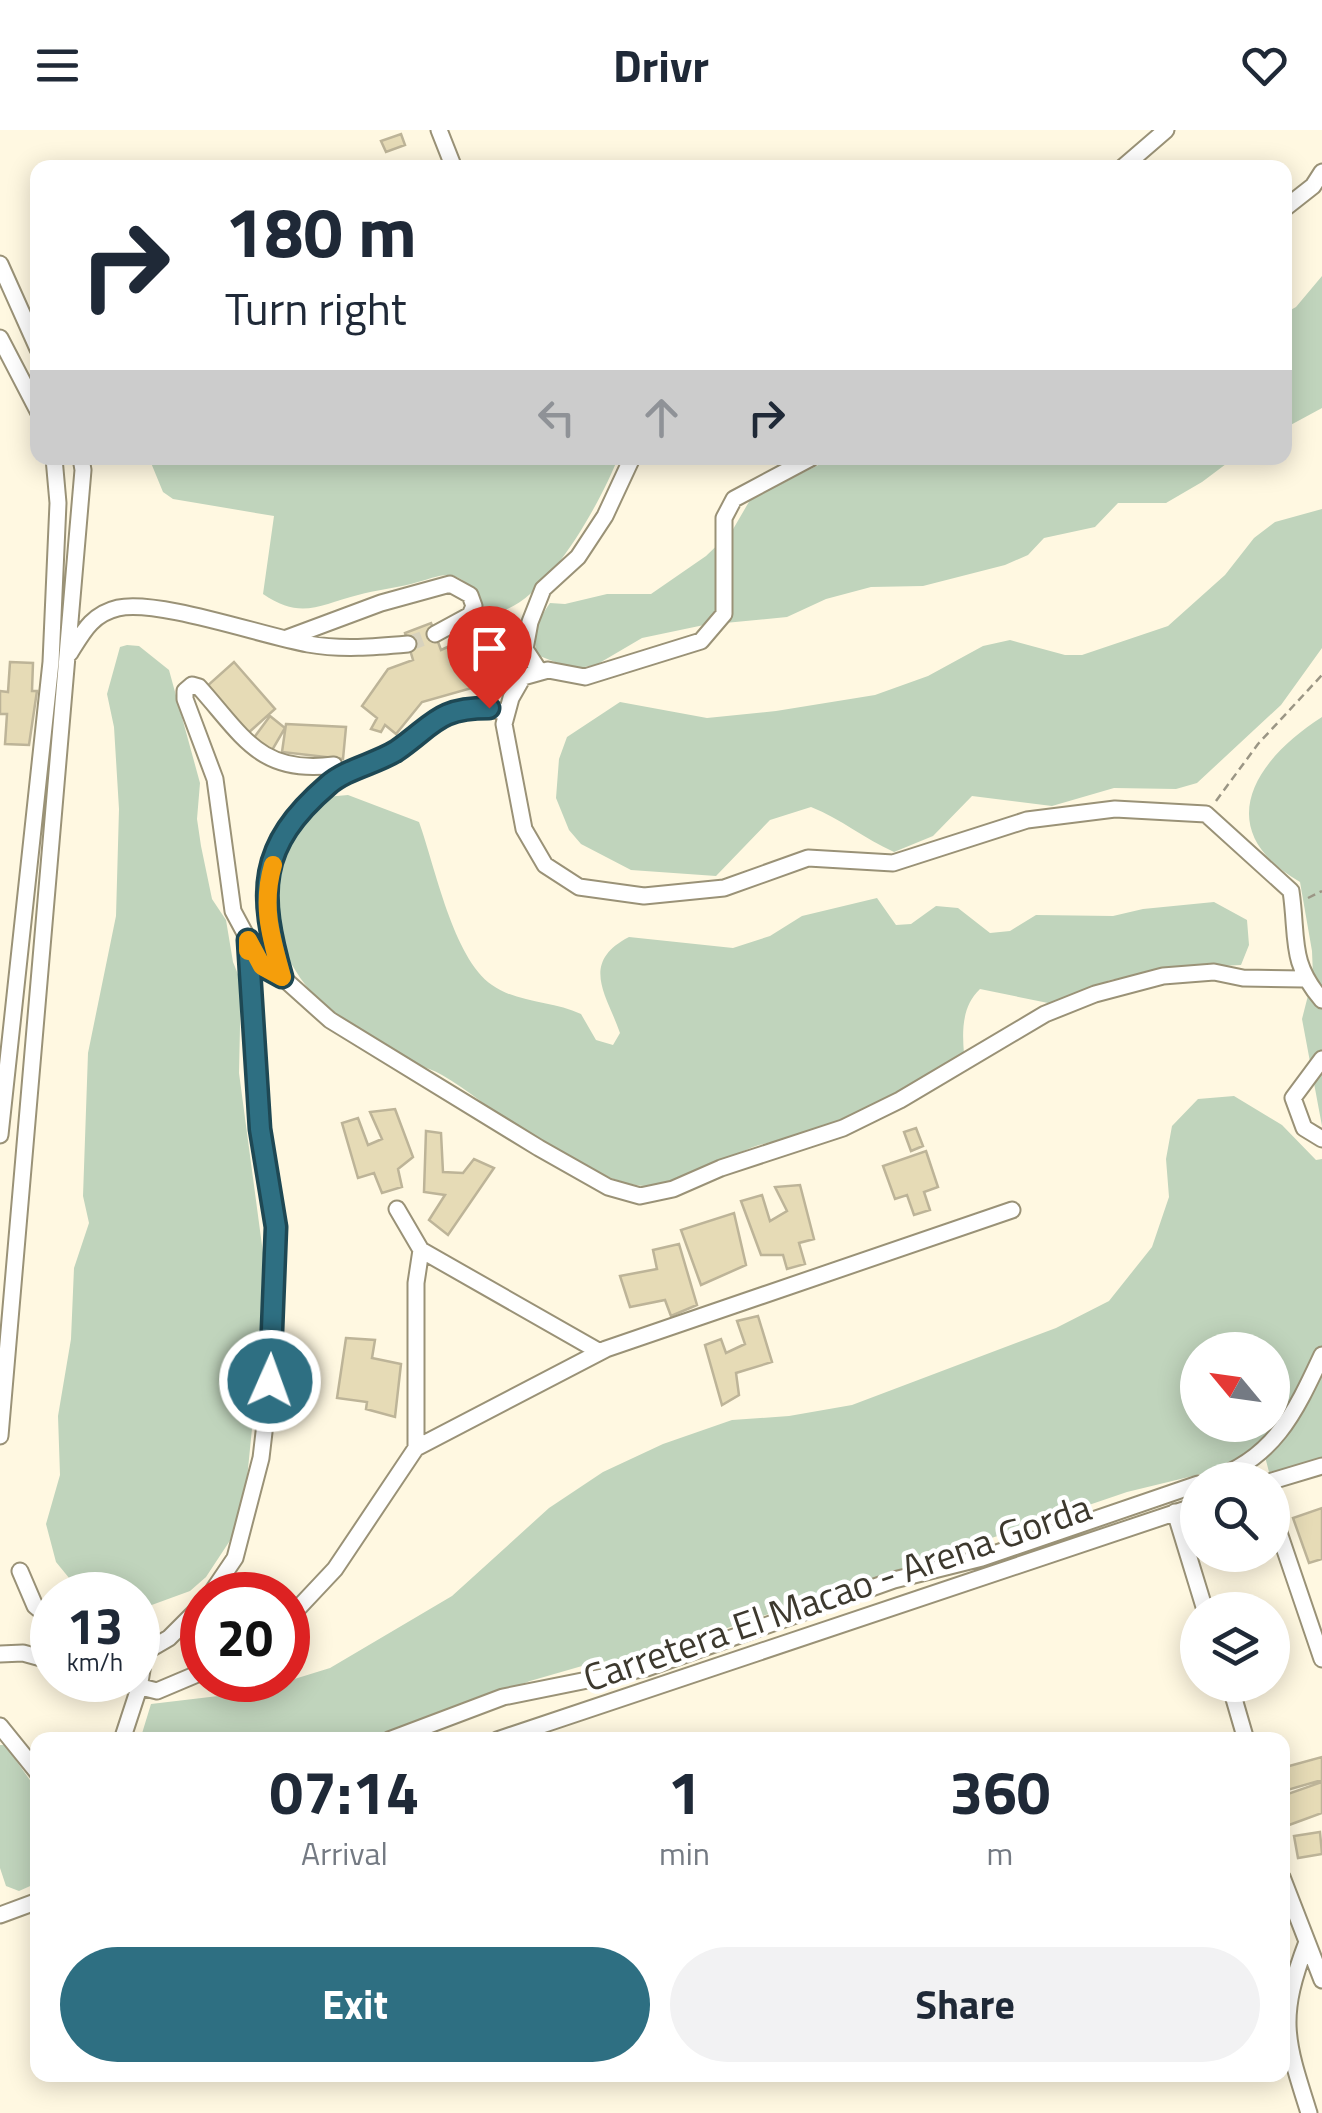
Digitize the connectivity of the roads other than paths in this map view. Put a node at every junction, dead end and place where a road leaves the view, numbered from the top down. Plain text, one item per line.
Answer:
1 (439, 130) edge
2 (1166, 130) edge
3 (451, 160) edge
4 (1131, 160) edge
5 (1322, 172) edge
6 (1292, 202) edge
7 (0, 264) edge
8 (30, 331) edge
9 (0, 338) edge
10 (30, 396) edge
11 (55, 465) edge
12 (82, 465) edge
13 (629, 465) edge
14 (799, 465) edge
15 (435, 634) tunnel mouth
16 (286, 638) junction
17 (408, 644) tunnel mouth
18 (68, 657) junction
19 (540, 672) junction
20 (507, 712) junction
21 (334, 764) dead end
22 (248, 940) junction
23 (282, 977) junction
24 (1303, 979) junction
25 (1322, 1000) edge
26 (1322, 1059) edge
27 (0, 1135) edge
28 (1322, 1139) edge
29 (397, 1209) dead end
30 (1012, 1210) dead end
31 (421, 1250) junction
32 (600, 1352) junction
33 (1322, 1355) edge
34 (0, 1436) edge
35 (416, 1448) junction
36 (1252, 1462) edge
37 (1322, 1466) edge
38 (1290, 1476) edge
39 (1180, 1490) edge
40 (1180, 1510) edge
41 (1175, 1512) junction
42 (1290, 1565) edge
43 (20, 1571) dead end
44 (226, 1572) edge
45 (1199, 1592) edge
46 (30, 1596) edge
47 (310, 1596) edge
48 (180, 1627) edge
49 (160, 1641) edge
50 (0, 1654) edge
51 (30, 1656) edge
52 (1322, 1658) edge
53 (135, 1702) edge
54 (1235, 1702) edge
55 (0, 1726) edge
56 (125, 1732) edge
57 (410, 1732) edge
58 (521, 1732) edge
59 (1244, 1732) edge
60 (30, 1763) edge
61 (1290, 1898) edge
62 (30, 1904) edge
63 (0, 1915) edge
64 (1307, 1942) junction
65 (1322, 1980) edge
66 (1290, 1992) edge
67 (1290, 2053) edge
68 (1309, 2113) edge

1 - 3 street
2 - 4 street
5 - 6 street
7 - 8 street
9 - 10 street
11 - 27 street
12 - 18 street
13 - 19 street
14 - 19 street
15 - 16 street
16 - 17 street
16 - 18 street
18 - 34 street
19 - 20 street
20 - 23 street
20 - 24 street
21 - 22 street
22 - 23 street
22 - 44 street
23 - 24 street
24 - 25 street
26 - 28 street
29 - 31 street
30 - 32 street
31 - 32 street
31 - 35 street
32 - 35 street
33 - 36 street
35 - 47 street
37 - 38 street
39 - 57 street
40 - 41 street, Carretera El Macao - Arena Gorda
41 - 45 street
41 - 58 street, Carretera El Macao - Arena Gorda
42 - 52 street
43 - 46 street
48 - 49 street
50 - 51 street
53 - 56 street
54 - 59 street
55 - 60 street
61 - 64 street
62 - 63 street
64 - 65 street
64 - 66 street
67 - 68 street

